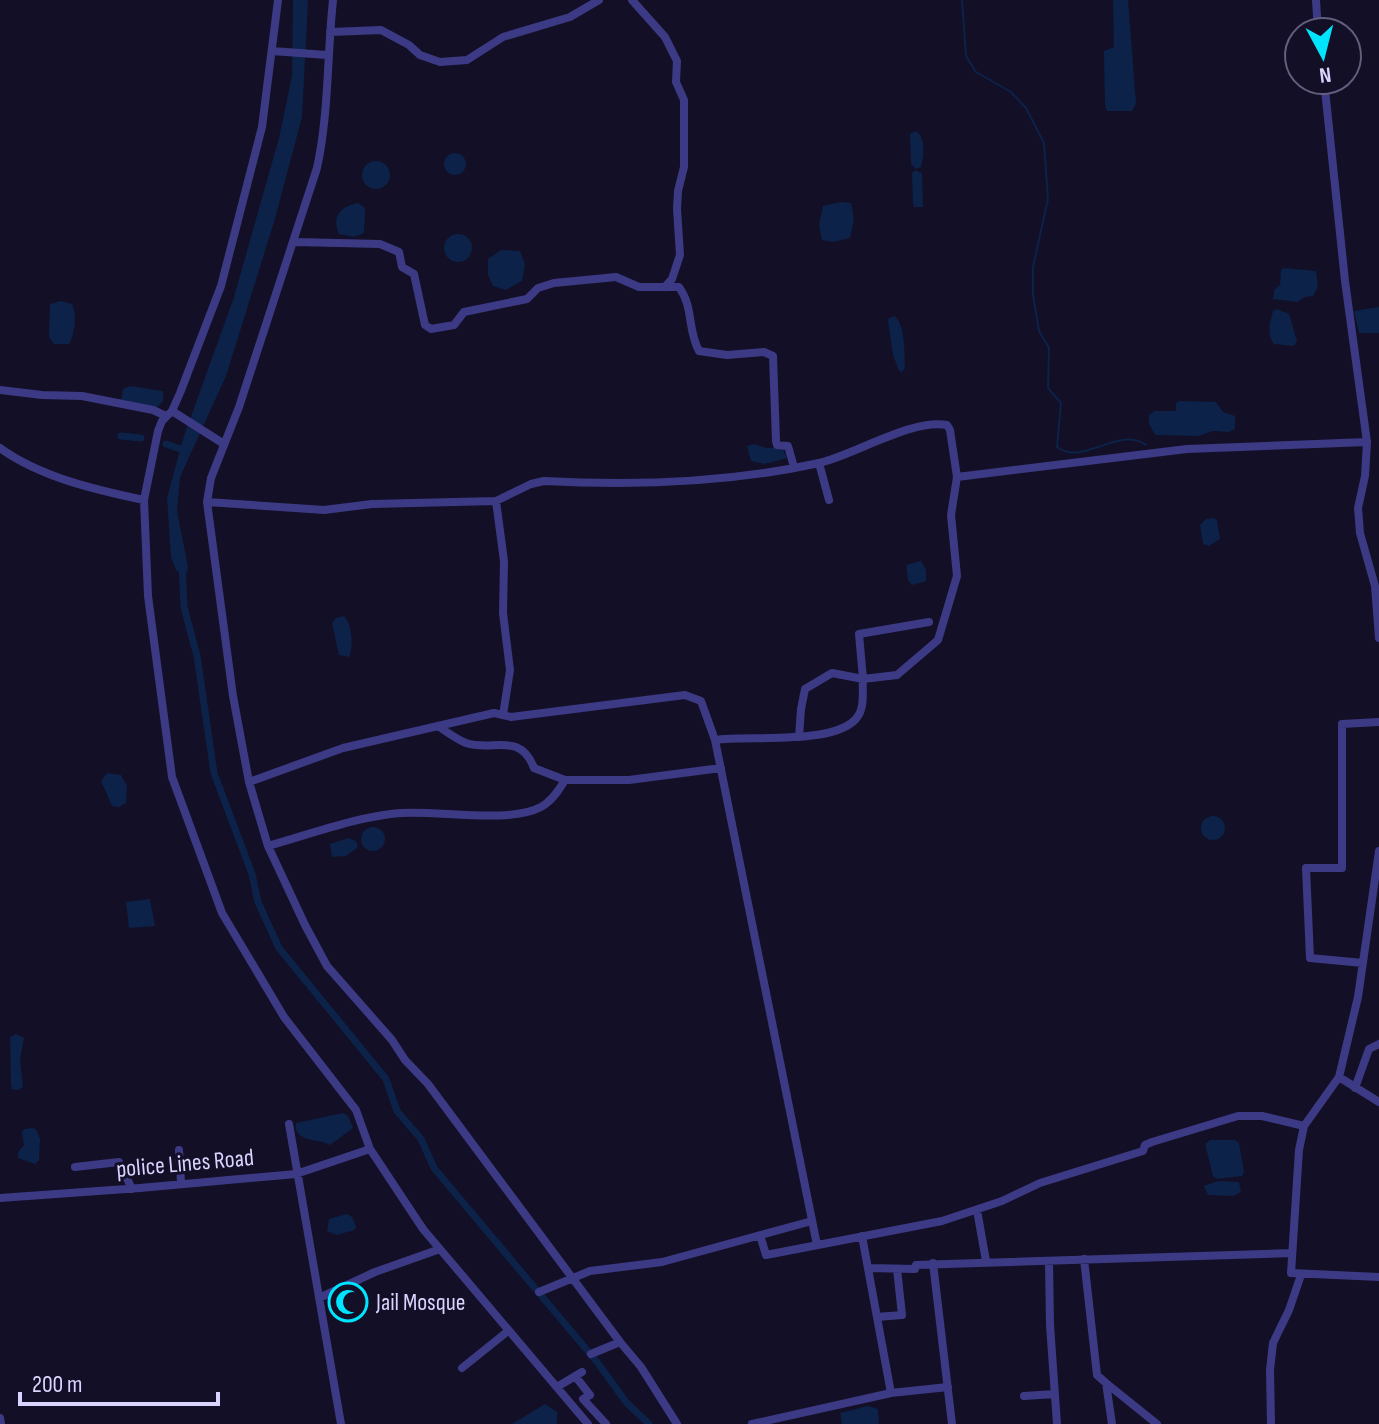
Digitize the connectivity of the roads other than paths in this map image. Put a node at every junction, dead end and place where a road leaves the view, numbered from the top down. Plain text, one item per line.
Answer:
1 (278, 0) edge
2 (333, 0) edge
3 (599, 0) edge
4 (632, 0) edge
5 (330, 32) junction
6 (272, 51) junction
7 (327, 55) junction
8 (1326, 96) edge
9 (295, 242) junction
10 (665, 287) junction
11 (0, 390) edge
12 (169, 414) junction
13 (1367, 442) junction
14 (224, 444) junction
15 (0, 448) edge
16 (819, 463) junction
17 (794, 467) junction
18 (957, 477) junction
19 (144, 500) junction
20 (829, 500) dead end
21 (496, 501) junction
22 (207, 502) junction
23 (929, 622) dead end
24 (1379, 638) edge
25 (863, 679) junction
26 (503, 715) junction
27 (1379, 722) edge
28 (438, 726) junction
29 (799, 737) junction
30 (715, 740) junction
31 (721, 768) junction
32 (565, 780) junction
33 (249, 782) junction
34 (268, 846) junction
35 (1379, 851) edge
36 (1363, 963) junction
37 (1379, 1044) edge
38 (1339, 1077) junction
39 (1355, 1088) junction
40 (1379, 1102) edge
41 (289, 1124) dead end
42 (1304, 1126) junction
43 (370, 1149) junction
44 (179, 1150) dead end
45 (75, 1167) dead end
46 (136, 1170) dead end
47 (123, 1172) junction
48 (296, 1174) junction
49 (181, 1182) junction
50 (132, 1189) junction
51 (0, 1198) edge
52 (977, 1210) junction
53 (812, 1221) junction
54 (760, 1235) junction
55 (862, 1236) junction
56 (817, 1245) junction
57 (440, 1249) junction
58 (1292, 1253) junction
59 (1084, 1259) junction
60 (986, 1261) junction
61 (1049, 1262) junction
62 (933, 1263) junction
63 (869, 1268) junction
64 (897, 1269) junction
65 (1301, 1275) junction
66 (1379, 1277) edge
67 (572, 1278) junction
68 (539, 1292) dead end
69 (319, 1298) junction
70 (877, 1317) junction
71 (508, 1331) junction
72 (620, 1342) junction
73 (591, 1354) dead end
74 (462, 1368) dead end
75 (1106, 1383) junction
76 (557, 1387) junction
77 (948, 1387) junction
78 (891, 1393) junction
79 (1055, 1394) junction
80 (1024, 1396) dead end
81 (0, 1418) edge
82 (1, 1424) edge
83 (341, 1424) edge
84 (588, 1424) edge
85 (606, 1424) edge
86 (677, 1424) edge
87 (752, 1424) edge
88 (952, 1424) edge
89 (1057, 1424) edge
90 (1112, 1424) edge
91 (1157, 1424) edge
92 (1271, 1424) edge

1 - 6 street
2 - 5 street
3 - 5 street
4 - 10 street
5 - 7 street
6 - 7 street
6 - 12 street
7 - 9 street
8 - 13 street
9 - 10 street
9 - 14 street
10 - 17 street
11 - 12 street
12 - 14 street
12 - 19 street
13 - 18 street
13 - 24 street
14 - 22 street
15 - 19 street
16 - 17 street
16 - 18 street
16 - 20 street
17 - 21 street
18 - 25 street
19 - 43 street
21 - 22 street
21 - 26 street
22 - 33 street
23 - 25 street
25 - 29 street
25 - 29 street
26 - 28 street
26 - 30 street
27 - 36 street
28 - 32 street
28 - 33 street
29 - 30 street
30 - 31 street
31 - 32 street
31 - 53 street
32 - 34 street
33 - 34 street
34 - 67 street
35 - 36 street
36 - 38 street
37 - 39 street
38 - 39 street
38 - 42 street
39 - 40 street
41 - 48 street
42 - 52 street
42 - 58 street
43 - 48 street, police Lines Road
43 - 57 street
44 - 49 street
45 - 47 street
46 - 47 street
47 - 50 street
48 - 49 street, police Lines Road
48 - 69 street
49 - 50 street, police Lines Road
50 - 51 street, police Lines Road
52 - 55 street
52 - 60 street
53 - 54 street
53 - 56 street
54 - 56 street
54 - 67 street
55 - 56 street
55 - 63 street
57 - 69 street
57 - 71 street
58 - 59 street
58 - 65 street
59 - 61 street
59 - 75 street
60 - 61 street
60 - 62 street
61 - 79 street
62 - 64 street
62 - 77 street
63 - 64 street
63 - 70 street
64 - 70 street
65 - 66 street
65 - 92 street
67 - 68 street
67 - 72 street
69 - 83 street
70 - 78 street
71 - 74 street
71 - 76 street
72 - 73 street
72 - 86 street
75 - 90 street
75 - 91 street
76 - 84 street
76 - 85 street
77 - 78 street
77 - 88 street
78 - 87 street
79 - 80 street
79 - 89 street
81 - 82 street

